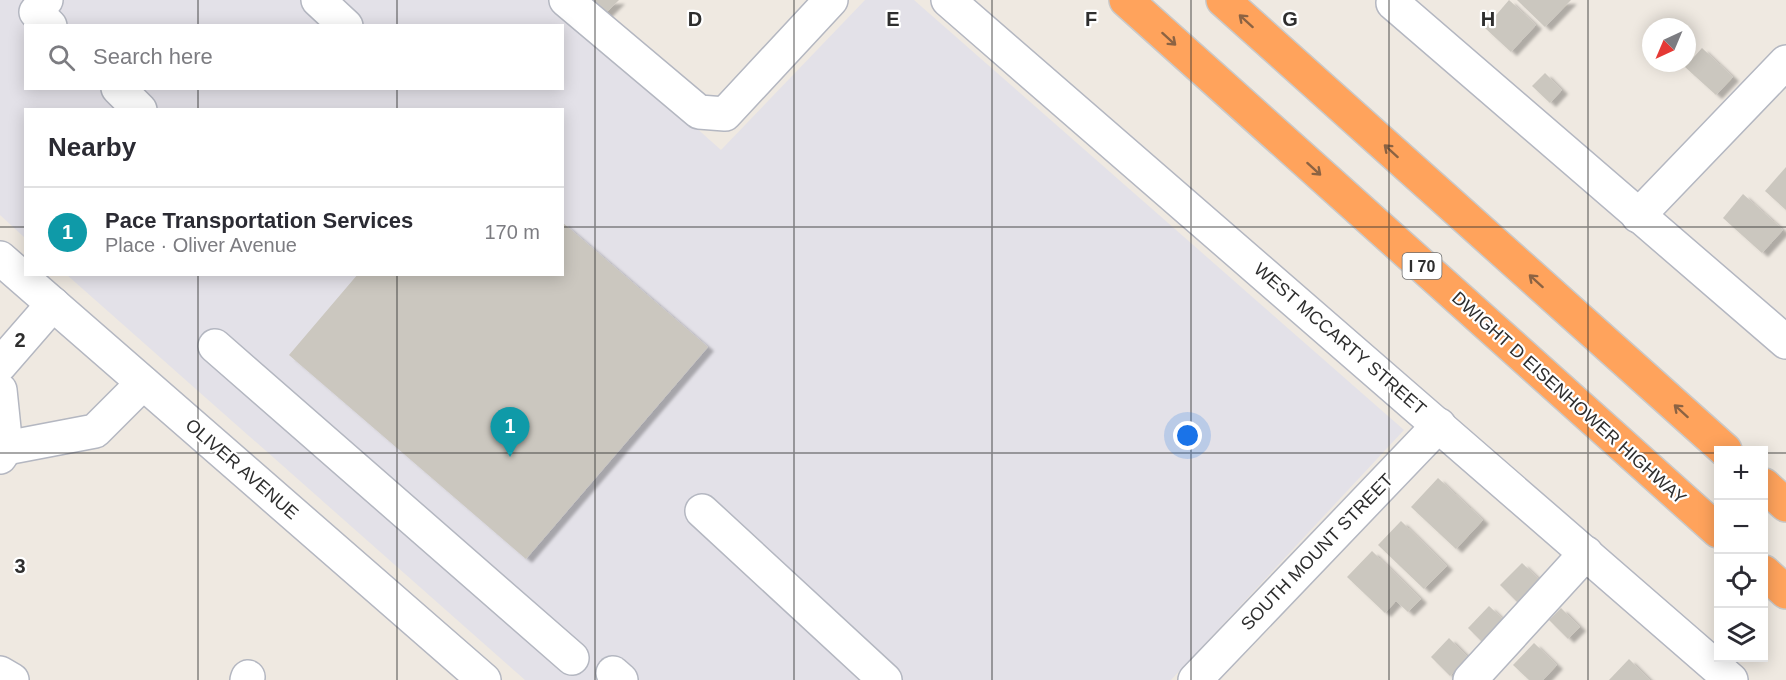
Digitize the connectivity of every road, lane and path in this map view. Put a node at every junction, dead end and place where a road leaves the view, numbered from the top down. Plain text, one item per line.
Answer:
1 (46, 0) edge
2 (318, 0) edge
3 (566, 0) edge
4 (831, 0) edge
5 (948, 0) edge
6 (1126, 0) edge
7 (1223, 0) edge
8 (1394, 2) edge
9 (48, 24) edge
10 (344, 24) edge
11 (1786, 62) edge
12 (120, 90) edge
13 (138, 108) edge
14 (1638, 216) junction
15 (0, 258) edge
16 (53, 304) junction
17 (1786, 342) edge
18 (215, 346) dead end
19 (0, 365) edge
20 (143, 383) junction
21 (0, 390) edge
22 (1439, 425) junction
23 (1721, 446) edge
24 (3, 452) edge
25 (1768, 489) edge
26 (1786, 505) edge
27 (702, 511) dead end
28 (1714, 527) edge
29 (1586, 553) junction
30 (1768, 576) edge
31 (1786, 592) edge
32 (572, 658) dead end
33 (0, 673) edge
34 (12, 680) edge
35 (484, 680) edge
36 (885, 680) edge
37 (1196, 680) edge
38 (1470, 680) edge
39 (1731, 680) edge

1 - 9 street
2 - 10 street
3 - 4 street
5 - 22 street, WEST MCCARTY STREET
6 -> 28 highway, DWIGHT D EISENHOWER HIGHWAY / I 70
23 -> 7 highway
8 - 14 street
11 - 14 street
12 - 13 street
14 - 17 street
15 - 16 street, OLIVER AVENUE
16 - 19 street
16 - 20 street, OLIVER AVENUE
18 - 32 street
20 - 24 street
20 - 35 street, OLIVER AVENUE
21 - 24 street
22 - 29 street, WEST MCCARTY STREET
22 - 37 street, SOUTH MOUNT STREET
25 - 26 highway
27 - 36 street
29 - 38 street
29 - 39 street, WEST MCCARTY STREET
30 - 31 highway
33 - 34 street

